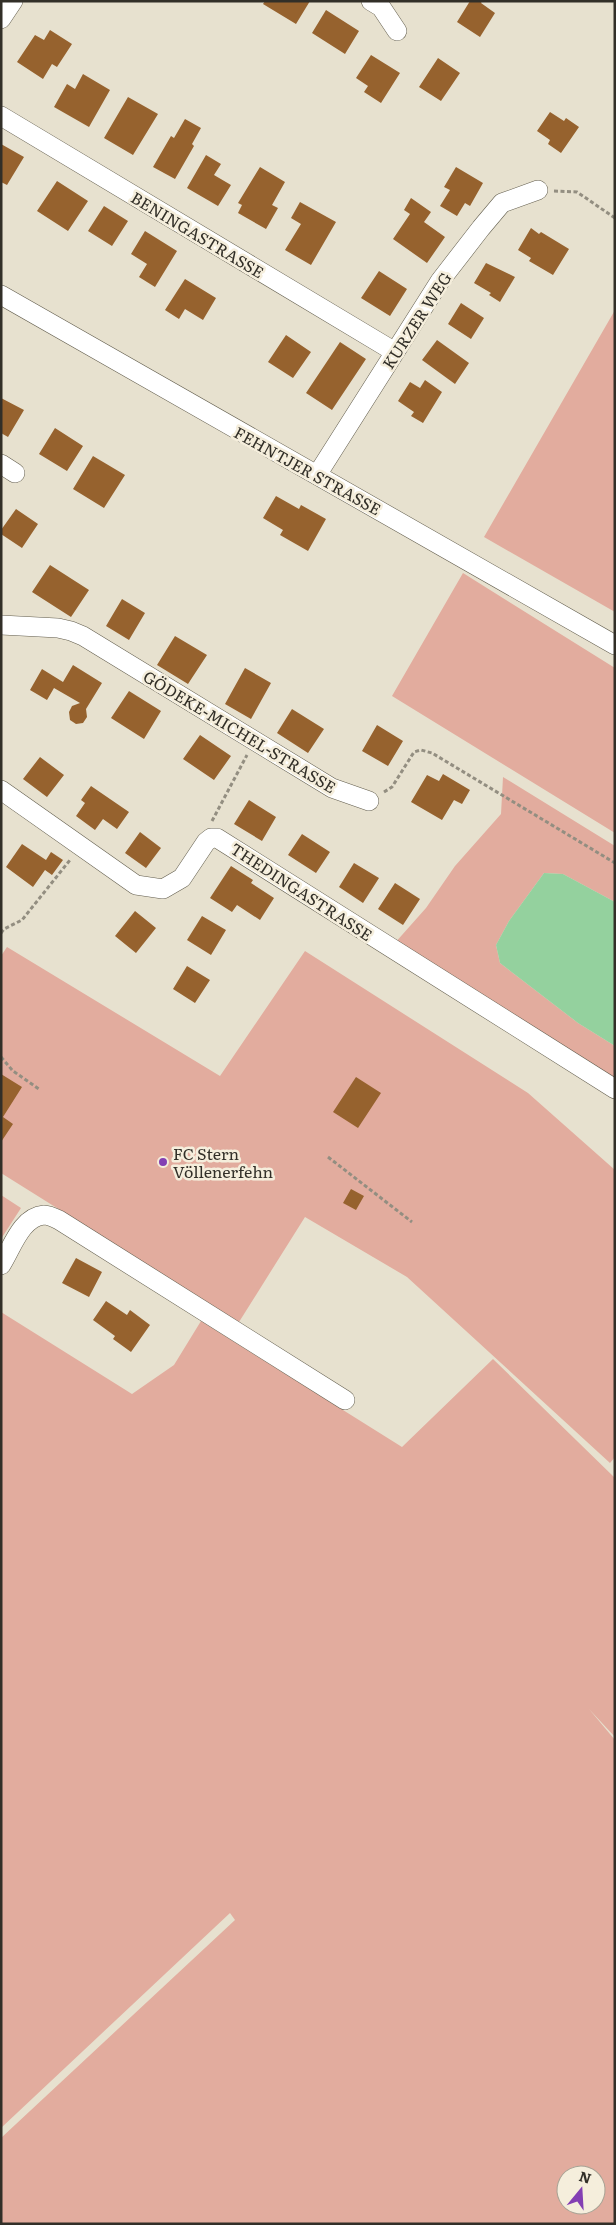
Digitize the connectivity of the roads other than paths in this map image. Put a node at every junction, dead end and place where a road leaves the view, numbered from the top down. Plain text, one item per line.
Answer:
1 (13, 1) edge
2 (371, 1) edge
3 (1, 19) edge
4 (397, 31) dead end
5 (1, 116) edge
6 (538, 190) road end
7 (1, 295) edge
8 (395, 352) junction
9 (317, 475) junction
10 (1, 625) edge
11 (615, 645) edge
12 (1, 790) edge
13 (369, 801) road end
14 (615, 1089) edge
15 (1, 1265) edge
16 (345, 1400) dead end

1 - 3 street
2 - 4 street
5 - 8 street, BENINGASTRASSE
6 - 8 street, KURZER WEG
7 - 9 street, FEHNTJER STRASSE
8 - 9 street, KURZER WEG
9 - 11 street, FEHNTJER STRASSE
10 - 13 street, GÖDEKE-MICHEL-STRASSE
12 - 14 street, THEDINGASTRASSE
15 - 16 street

